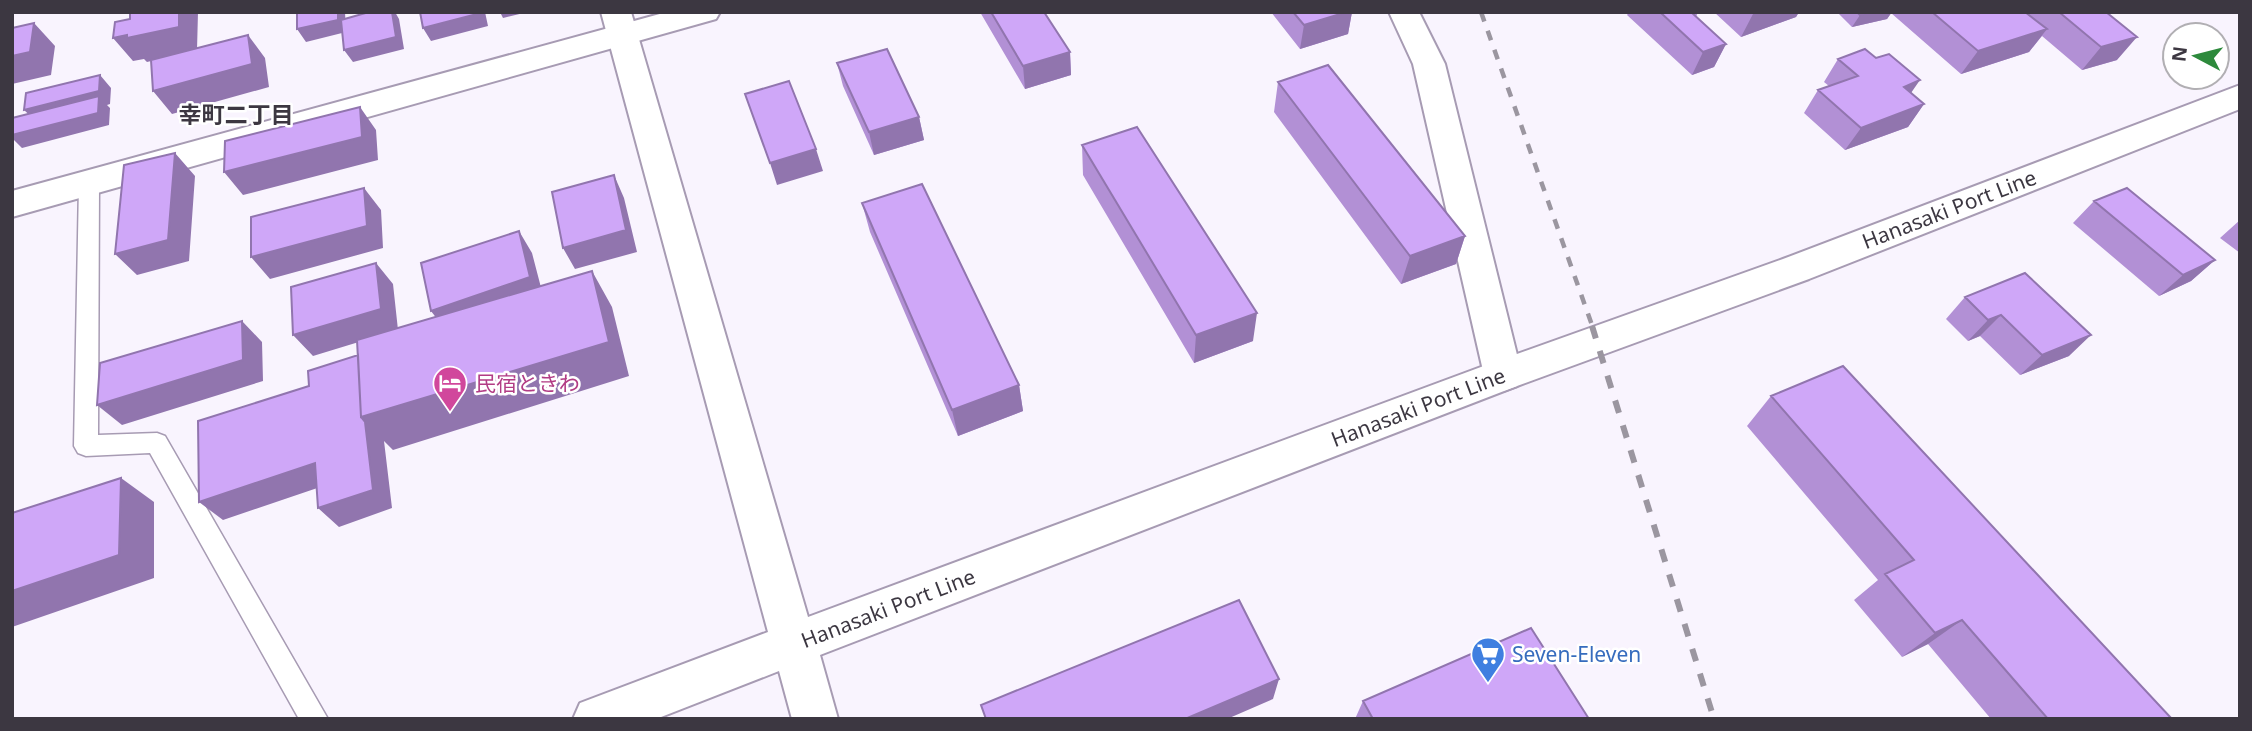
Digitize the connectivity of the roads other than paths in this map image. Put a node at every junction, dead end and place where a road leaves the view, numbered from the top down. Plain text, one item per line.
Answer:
1 (705, 12) edge
2 (1404, 12) edge
3 (619, 23) edge
4 (2240, 96) edge
5 (89, 184) junction
6 (12, 204) edge
7 (1503, 375) junction
8 (793, 644) junction
9 (314, 719) edge
10 (596, 719) edge
11 (815, 719) edge

1 - 3 street
2 - 7 street
3 - 5 street
3 - 8 street
4 - 7 street, Hanasaki Port Line
5 - 6 street
5 - 9 lane
7 - 8 street, Hanasaki Port Line
8 - 10 street, Hanasaki Port Line
8 - 11 street

